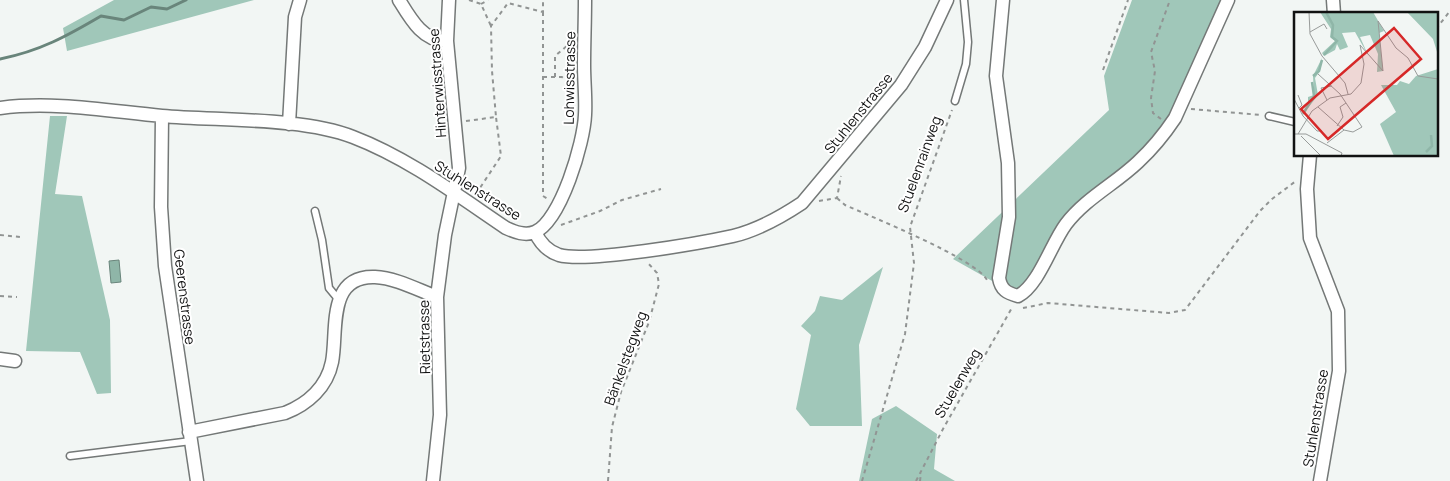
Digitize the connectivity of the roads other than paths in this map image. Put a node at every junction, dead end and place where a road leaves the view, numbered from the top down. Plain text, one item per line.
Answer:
1 (300, 0) edge
2 (400, 0) edge
3 (448, 0) edge
4 (585, 0) edge
5 (946, 0) edge
6 (964, 0) edge
7 (1003, 0) edge
8 (1228, 0) edge
9 (447, 41) junction
10 (955, 101) road end
11 (0, 108) edge
12 (162, 116) junction
13 (1269, 116) road end
14 (1294, 122) edge
15 (289, 124) junction
16 (1310, 156) edge
17 (453, 193) junction
18 (315, 211) dead end
19 (539, 229) junction
20 (437, 297) junction
21 (339, 300) junction
22 (0, 359) edge
23 (15, 361) dead end
24 (190, 436) junction
25 (70, 456) dead end
26 (197, 481) edge
27 (433, 481) edge
28 (1320, 481) edge

1 - 15 street
2 - 9 street
3 - 9 street, Hinterwisstrasse
4 - 19 street, Lohwisstrasse
5 - 19 street, Stuhlenstrasse
6 - 10 lane
7 - 8 street
9 - 17 street, Hinterwisstrasse
11 - 12 street, Stuhlenstrasse
12 - 15 street, Stuhlenstrasse
12 - 24 street, Geerenstrasse
13 - 14 lane
15 - 17 street, Stuhlenstrasse
16 - 28 street, Stuhlenstrasse
17 - 19 street, Stuhlenstrasse
17 - 20 street, Rietstrasse
18 - 21 lane
20 - 21 street
20 - 27 street, Rietstrasse
21 - 24 street
22 - 23 street
24 - 25 lane
24 - 26 street, Geerenstrasse

